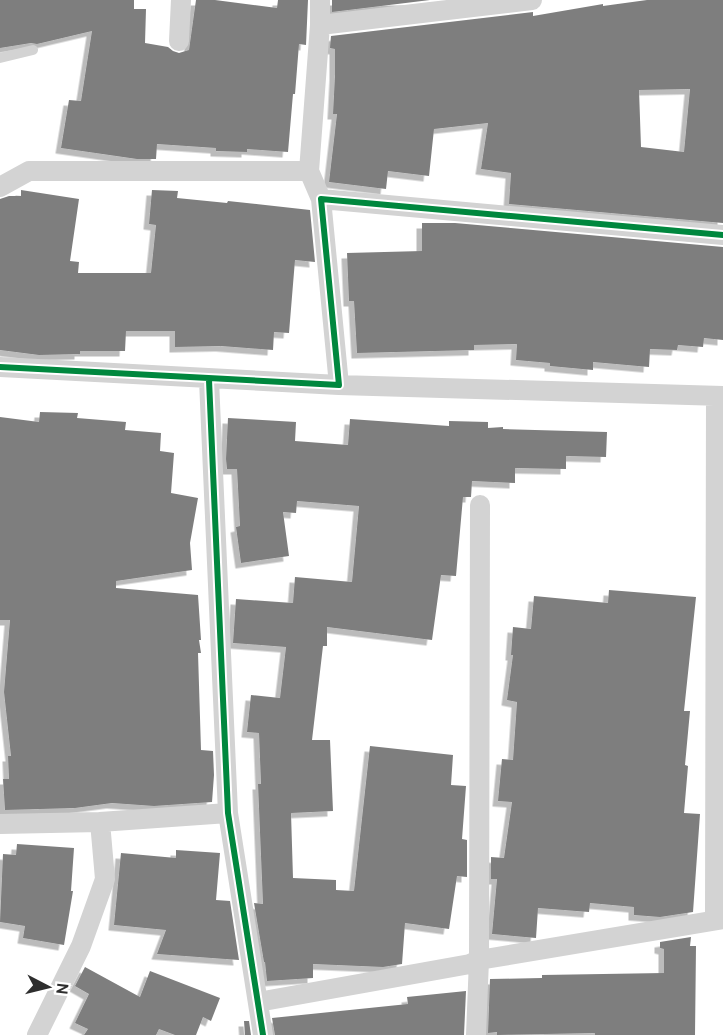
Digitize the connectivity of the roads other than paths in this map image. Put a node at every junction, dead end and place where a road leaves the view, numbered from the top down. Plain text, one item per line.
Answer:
1 (181, 0) edge
2 (320, 0) edge
3 (532, 0) edge
4 (320, 25) junction
5 (179, 41) dead end
6 (33, 50) dead end
7 (0, 58) edge
8 (309, 171) junction
9 (0, 187) edge
10 (321, 199) junction
11 (723, 235) edge
12 (0, 367) edge
13 (209, 380) junction
14 (339, 386) junction
15 (719, 396) edge
16 (480, 506) dead end
17 (228, 813) junction
18 (100, 822) junction
19 (0, 824) edge
20 (719, 920) edge
21 (479, 960) junction
22 (258, 1002) junction
23 (37, 1035) edge
24 (263, 1035) edge
25 (476, 1035) edge

1 - 5 street
2 - 4 street
3 - 4 street
4 - 8 street
6 - 7 lane
8 - 9 street
8 - 10 street
10 - 11 street
10 - 14 street
12 - 13 street
13 - 14 street
13 - 17 street
14 - 15 street
15 - 20 street
16 - 21 street
17 - 18 street
17 - 22 street
18 - 19 street
18 - 23 street
20 - 21 street
21 - 22 street
21 - 25 street
22 - 24 street

